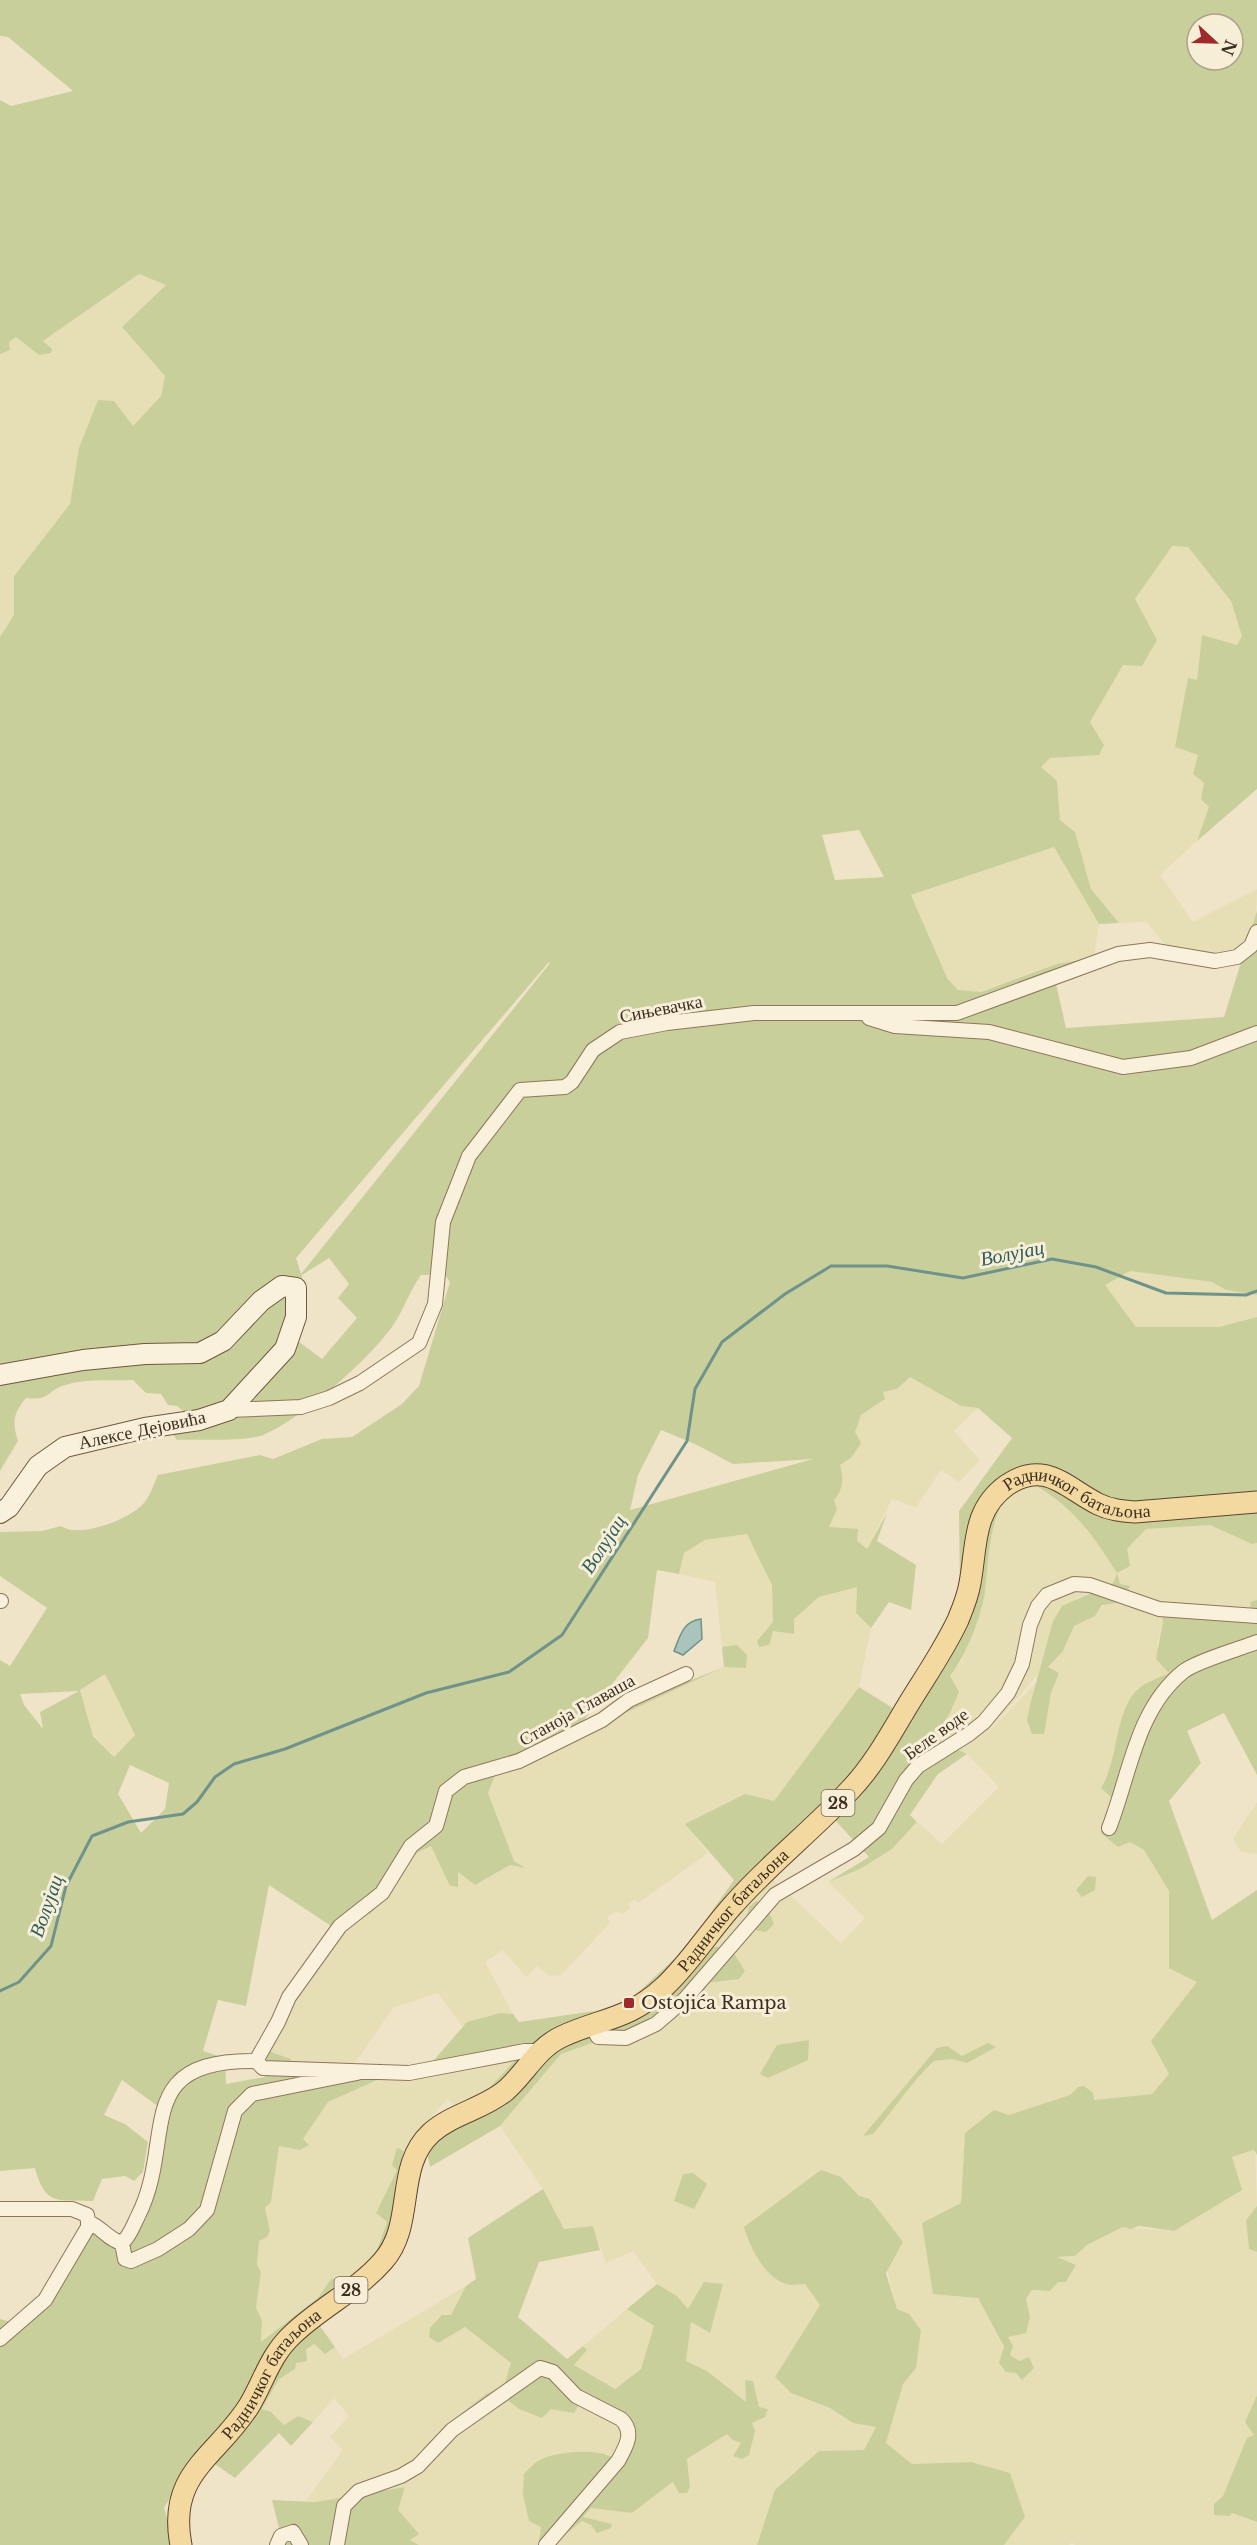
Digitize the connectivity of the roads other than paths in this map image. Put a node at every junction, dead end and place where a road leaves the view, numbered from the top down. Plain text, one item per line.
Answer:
1 (1257, 932) edge
2 (856, 1014) junction
3 (1257, 1033) edge
4 (0, 1375) edge
5 (229, 1410) junction
6 (1257, 1502) edge
7 (4, 1510) edge
8 (1257, 1616) edge
9 (1257, 1642) edge
10 (686, 1674) dead end
11 (1109, 1828) dead end
12 (592, 2027) junction
13 (540, 2051) junction
14 (256, 2061) junction
15 (357, 2073) junction
16 (0, 2209) edge
17 (88, 2222) junction
18 (122, 2243) junction
19 (0, 2339) edge
20 (181, 2545) edge
21 (277, 2545) edge
22 (301, 2545) edge
23 (337, 2545) edge
24 (546, 2545) edge

1 - 2 street, Сињевачка
2 - 3 street
2 - 5 street, Сињевачка
4 - 5 street, Алексе Дејовића
5 - 7 street, Алексе Дејовића
6 - 12 main road, Радничког батаљона / 28
8 - 12 street, Беле воде
9 - 11 street
10 - 14 street, Станоја Главаша
12 - 13 main road, Радничког батаљона / 28
13 - 15 street
13 - 20 main road, Радничког батаљона / 28
14 - 15 street
14 - 18 street
15 - 18 street
16 - 17 street
17 - 18 street
17 - 19 street
21 - 22 street
23 - 24 street

